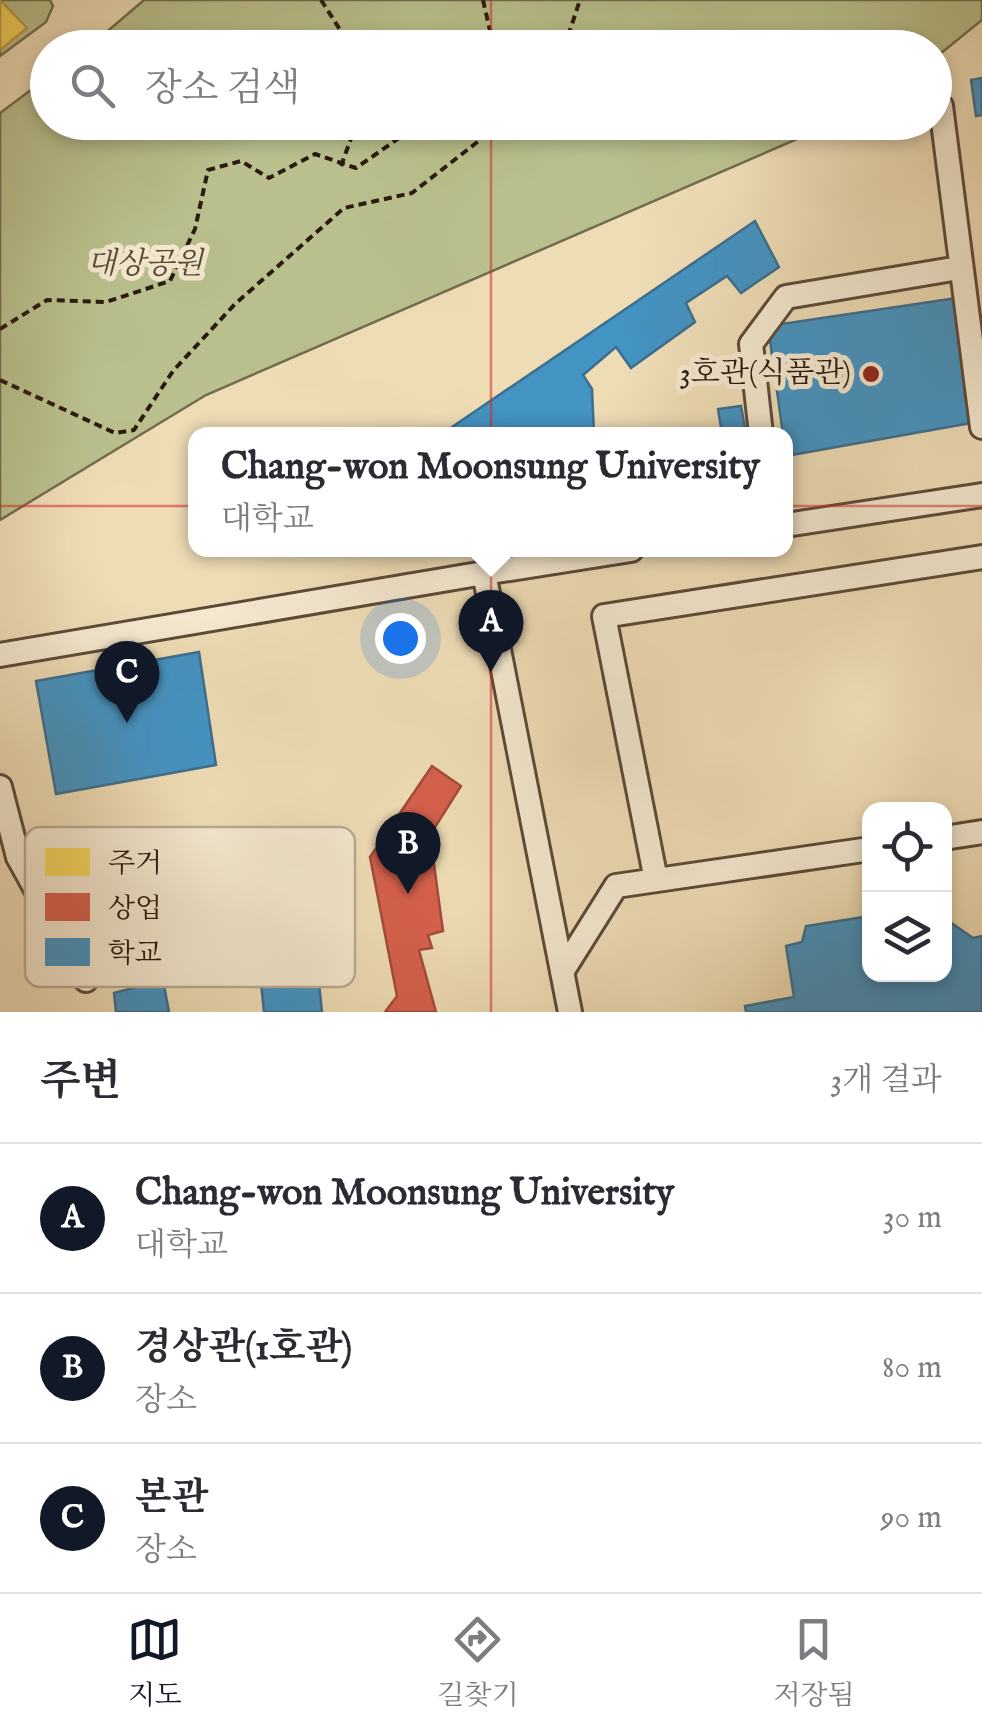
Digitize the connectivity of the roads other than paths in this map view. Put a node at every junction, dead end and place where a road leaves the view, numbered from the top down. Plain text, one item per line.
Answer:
1 (945, 140) edge
2 (959, 268) junction
3 (760, 427) edge
4 (982, 427) edge
5 (982, 494) edge
6 (793, 524) edge
7 (584, 557) edge
8 (982, 558) edge
9 (484, 572) junction
10 (0, 655) edge
11 (0, 787) edge
12 (982, 832) edge
13 (952, 837) edge
14 (862, 849) edge
15 (25, 870) edge
16 (656, 880) junction
17 (562, 972) junction
18 (570, 1012) edge

1 - 2 street
2 - 3 street
2 - 4 street
5 - 6 street
7 - 9 street
8 - 16 street
9 - 10 street
9 - 17 street
11 - 15 street
12 - 13 street
14 - 16 street
16 - 17 street
17 - 18 street

